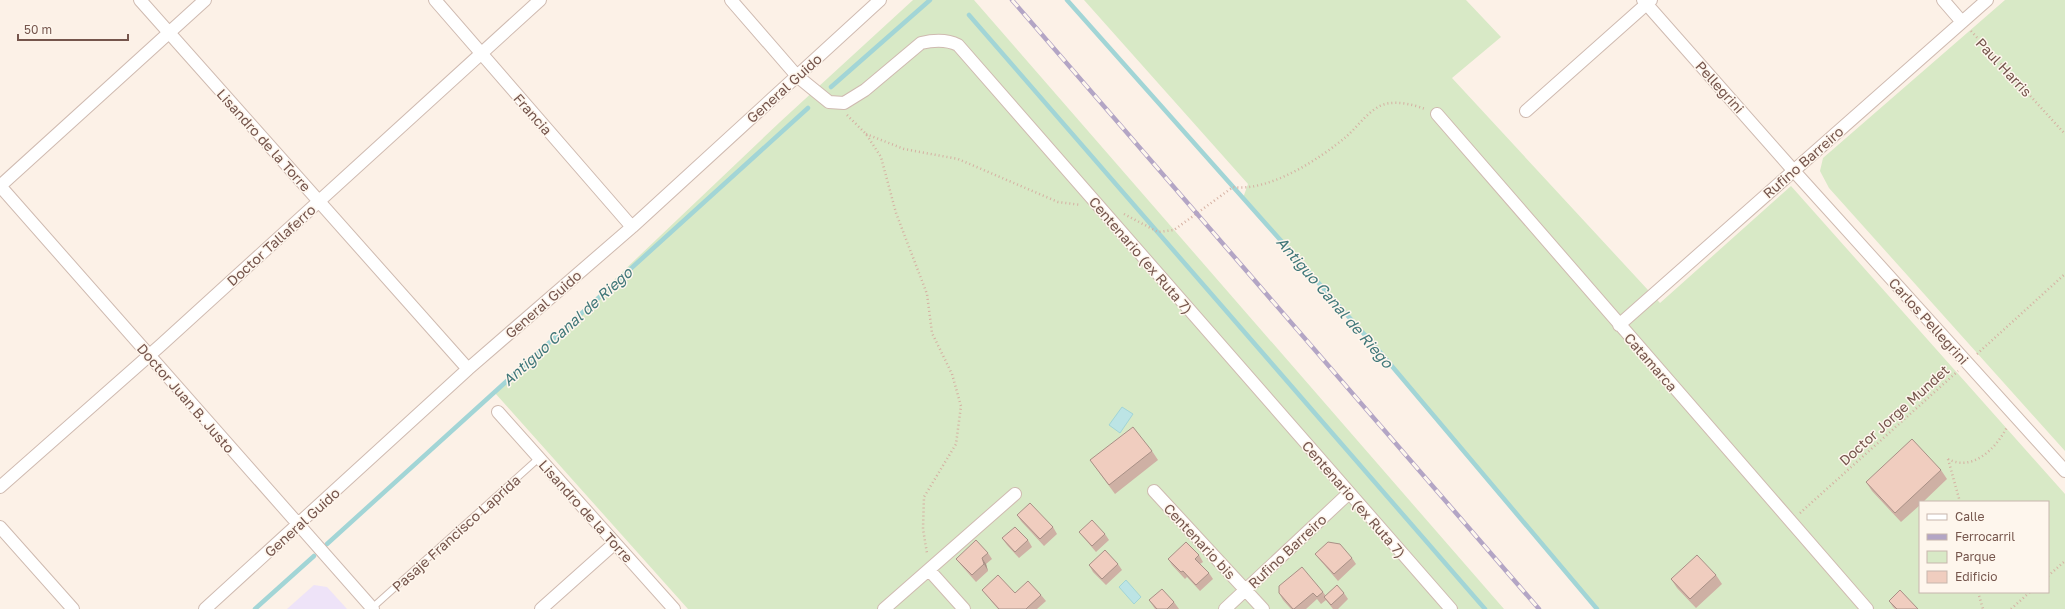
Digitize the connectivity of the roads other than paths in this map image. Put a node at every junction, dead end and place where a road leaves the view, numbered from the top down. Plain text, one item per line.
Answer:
1 (140, 0) edge
2 (205, 0) edge
3 (435, 0) edge
4 (540, 0) edge
5 (731, 0) edge
6 (880, 0) edge
7 (1943, 0) edge
8 (1987, 0) edge
9 (1647, 1) edge
10 (1962, 22) junction
11 (169, 33) junction
12 (481, 54) junction
13 (797, 76) junction
14 (1526, 111) dead end
15 (1437, 114) road end
16 (1793, 170) junction
17 (0, 186) edge
18 (318, 201) junction
19 (632, 227) junction
20 (1619, 325) junction
21 (149, 356) junction
22 (468, 369) junction
23 (498, 412) dead end
24 (539, 458) junction
25 (2065, 471) edge
26 (0, 487) edge
27 (1154, 491) dead end
28 (1349, 493) junction
29 (1015, 494) dead end
30 (298, 525) junction
31 (0, 527) edge
32 (615, 543) junction
33 (929, 570) junction
34 (1246, 590) junction
35 (73, 609) edge
36 (205, 609) edge
37 (372, 609) edge
38 (541, 609) edge
39 (674, 609) edge
40 (884, 609) edge
41 (964, 609) edge
42 (1225, 609) edge
43 (1263, 609) edge
44 (1451, 609) edge
45 (1867, 609) edge

1 - 11 street, Lisandro de la Torre
2 - 11 street
3 - 12 street, Francia
4 - 12 street, Doctor Tallaferro
5 - 13 street
6 - 13 street, General Guido
7 - 10 street
8 - 10 street, Rufino Barreiro
9 - 14 street
9 - 16 street, Pellegrini
10 - 16 street, Rufino Barreiro
11 - 17 street
11 - 18 street, Lisandro de la Torre
12 - 18 street, Doctor Tallaferro
12 - 19 street, Francia
13 - 19 street, General Guido
13 - 28 street, Centenario (ex Ruta 7)
15 - 20 street, Catamarca
16 - 20 street, Rufino Barreiro
16 - 25 street, Carlos Pellegrini
17 - 21 street, Doctor Juan B. Justo
18 - 21 street, Doctor Tallaferro
18 - 22 street, Lisandro de la Torre
19 - 22 street, General Guido
20 - 45 street, Catamarca
21 - 26 street, Doctor Tallaferro
21 - 30 street, Doctor Juan B. Justo
22 - 30 street, General Guido
23 - 24 street, Lisandro de la Torre
24 - 32 street, Lisandro de la Torre
24 - 37 lane, Pasaje Francisco Laprida
27 - 34 street, Centenario bis
28 - 34 street, Rufino Barreiro
28 - 44 street, Centenario (ex Ruta 7)
29 - 33 street
30 - 36 street, General Guido
30 - 37 street, Doctor Juan B. Justo
31 - 35 street
32 - 38 street
32 - 39 street, Lisandro de la Torre
33 - 40 street
33 - 41 street
34 - 42 street, Rufino Barreiro
34 - 43 street, Centenario bis

